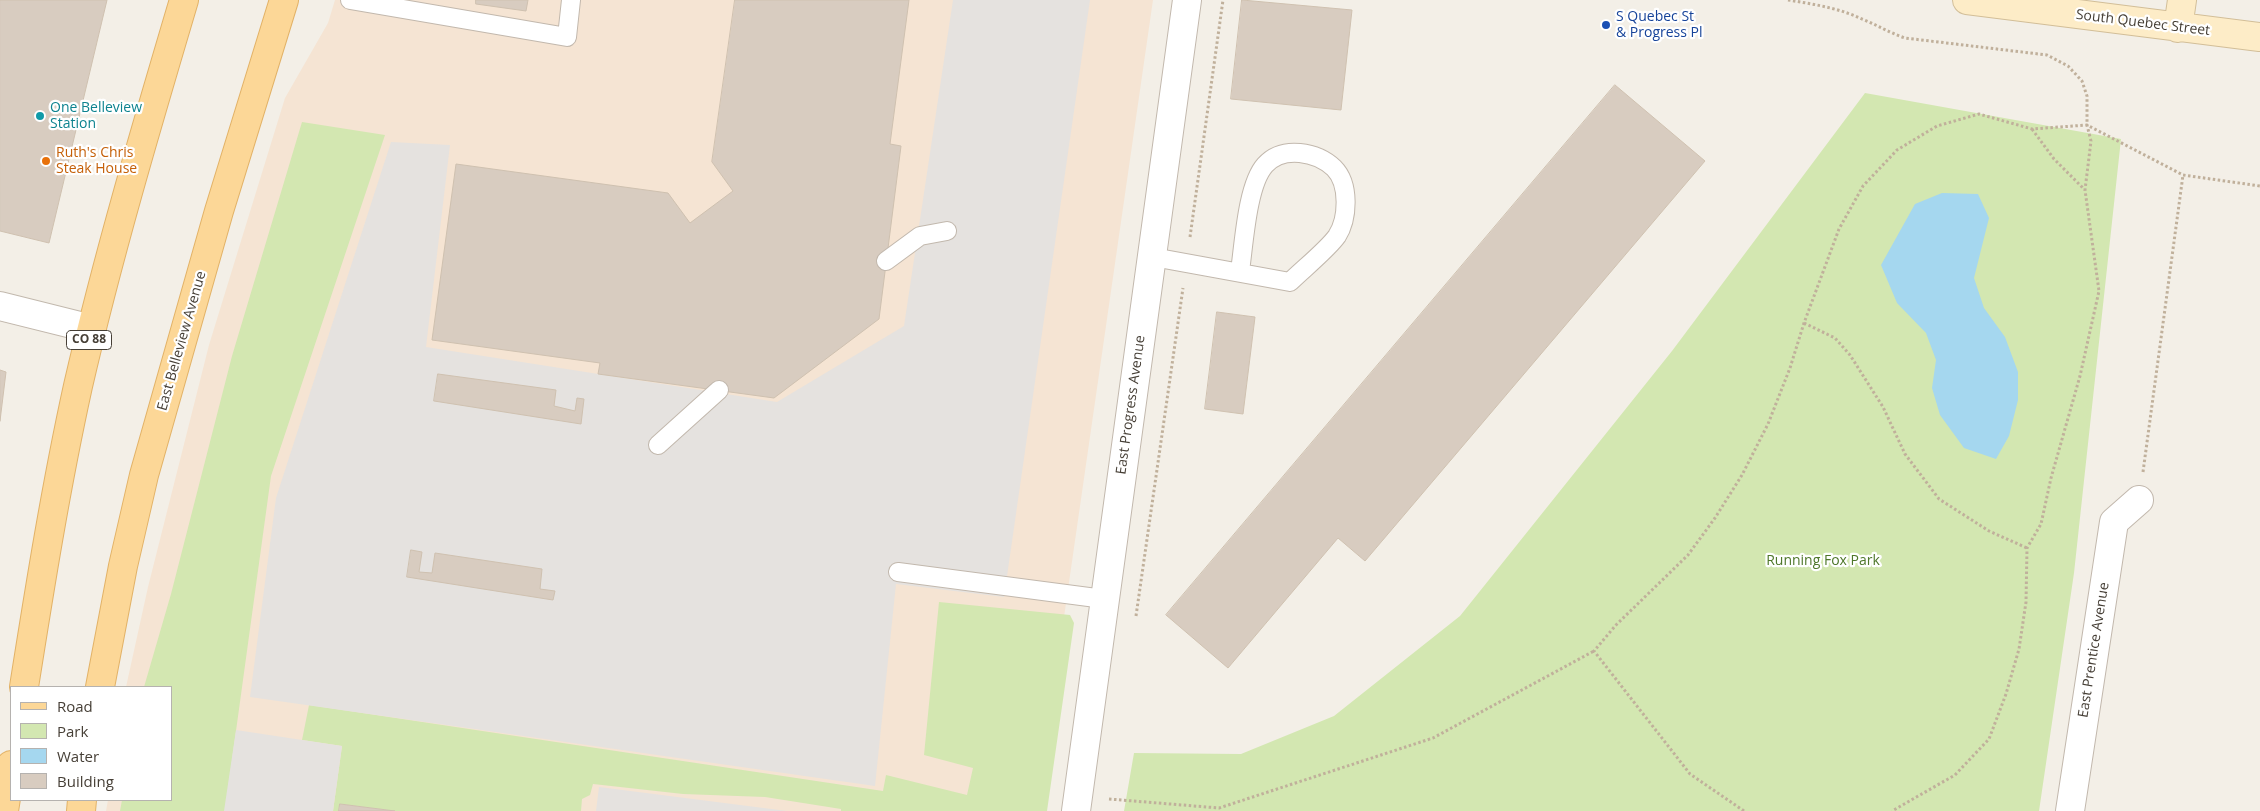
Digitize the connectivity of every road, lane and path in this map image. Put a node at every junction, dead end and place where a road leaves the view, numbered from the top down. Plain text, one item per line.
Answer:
1 (184, 0) edge
2 (284, 0) edge
3 (350, 0) edge
4 (571, 0) edge
5 (1187, 0) edge
6 (1223, 0) edge
7 (1788, 0) edge
8 (1967, 0) edge
9 (2182, 0) edge
10 (388, 4) edge
11 (2178, 28) junction
12 (2260, 37) edge
13 (2087, 125) junction
14 (2032, 129) junction
15 (2183, 175) junction
16 (2260, 186) edge
17 (2085, 190) junction
18 (947, 231) dead end
19 (1153, 257) junction
20 (886, 261) dead end
21 (1186, 262) junction
22 (1240, 271) junction
23 (0, 306) edge
24 (1804, 323) junction
25 (92, 329) junction
26 (719, 390) dead end
27 (658, 445) dead end
28 (2139, 500) joint
29 (2026, 548) junction
30 (898, 572) dead end
31 (1104, 599) junction
32 (1135, 625) dead end
33 (1594, 651) junction
34 (24, 686) edge
35 (100, 686) edge
36 (10, 772) edge
37 (1112, 790) dead end
38 (1110, 799) junction
39 (1077, 804) edge
40 (4, 811) edge
41 (1744, 811) edge
42 (1892, 811) edge
43 (2070, 811) edge

1 - 25 main road, CO 88
2 - 35 main road, East Belleview Avenue
3 - 10 lane
4 - 10 lane
5 - 19 street, East Progress Avenue
6 - 21 path
7 - 13 path
8 - 11 main road, South Quebec Street
9 - 11 main road
11 - 12 main road, South Quebec Street
13 - 14 path
13 - 15 path
13 - 17 path
14 - 17 path
14 - 24 path
15 - 16 path
15 - 28 path
17 - 29 path
18 - 20 lane
19 - 21 lane
19 - 31 street, East Progress Avenue
21 - 22 lane
21 - 32 path
22 - 22 lane
23 - 25 street
24 - 29 path
24 - 33 path
25 - 34 main road, CO 88
26 - 27 lane
28 - 43 street, East Prentice Avenue
29 - 42 path
30 - 31 lane
31 - 39 street, East Progress Avenue
33 - 38 path
33 - 41 path
36 - 40 main road
37 - 38 path
38 - 39 path

